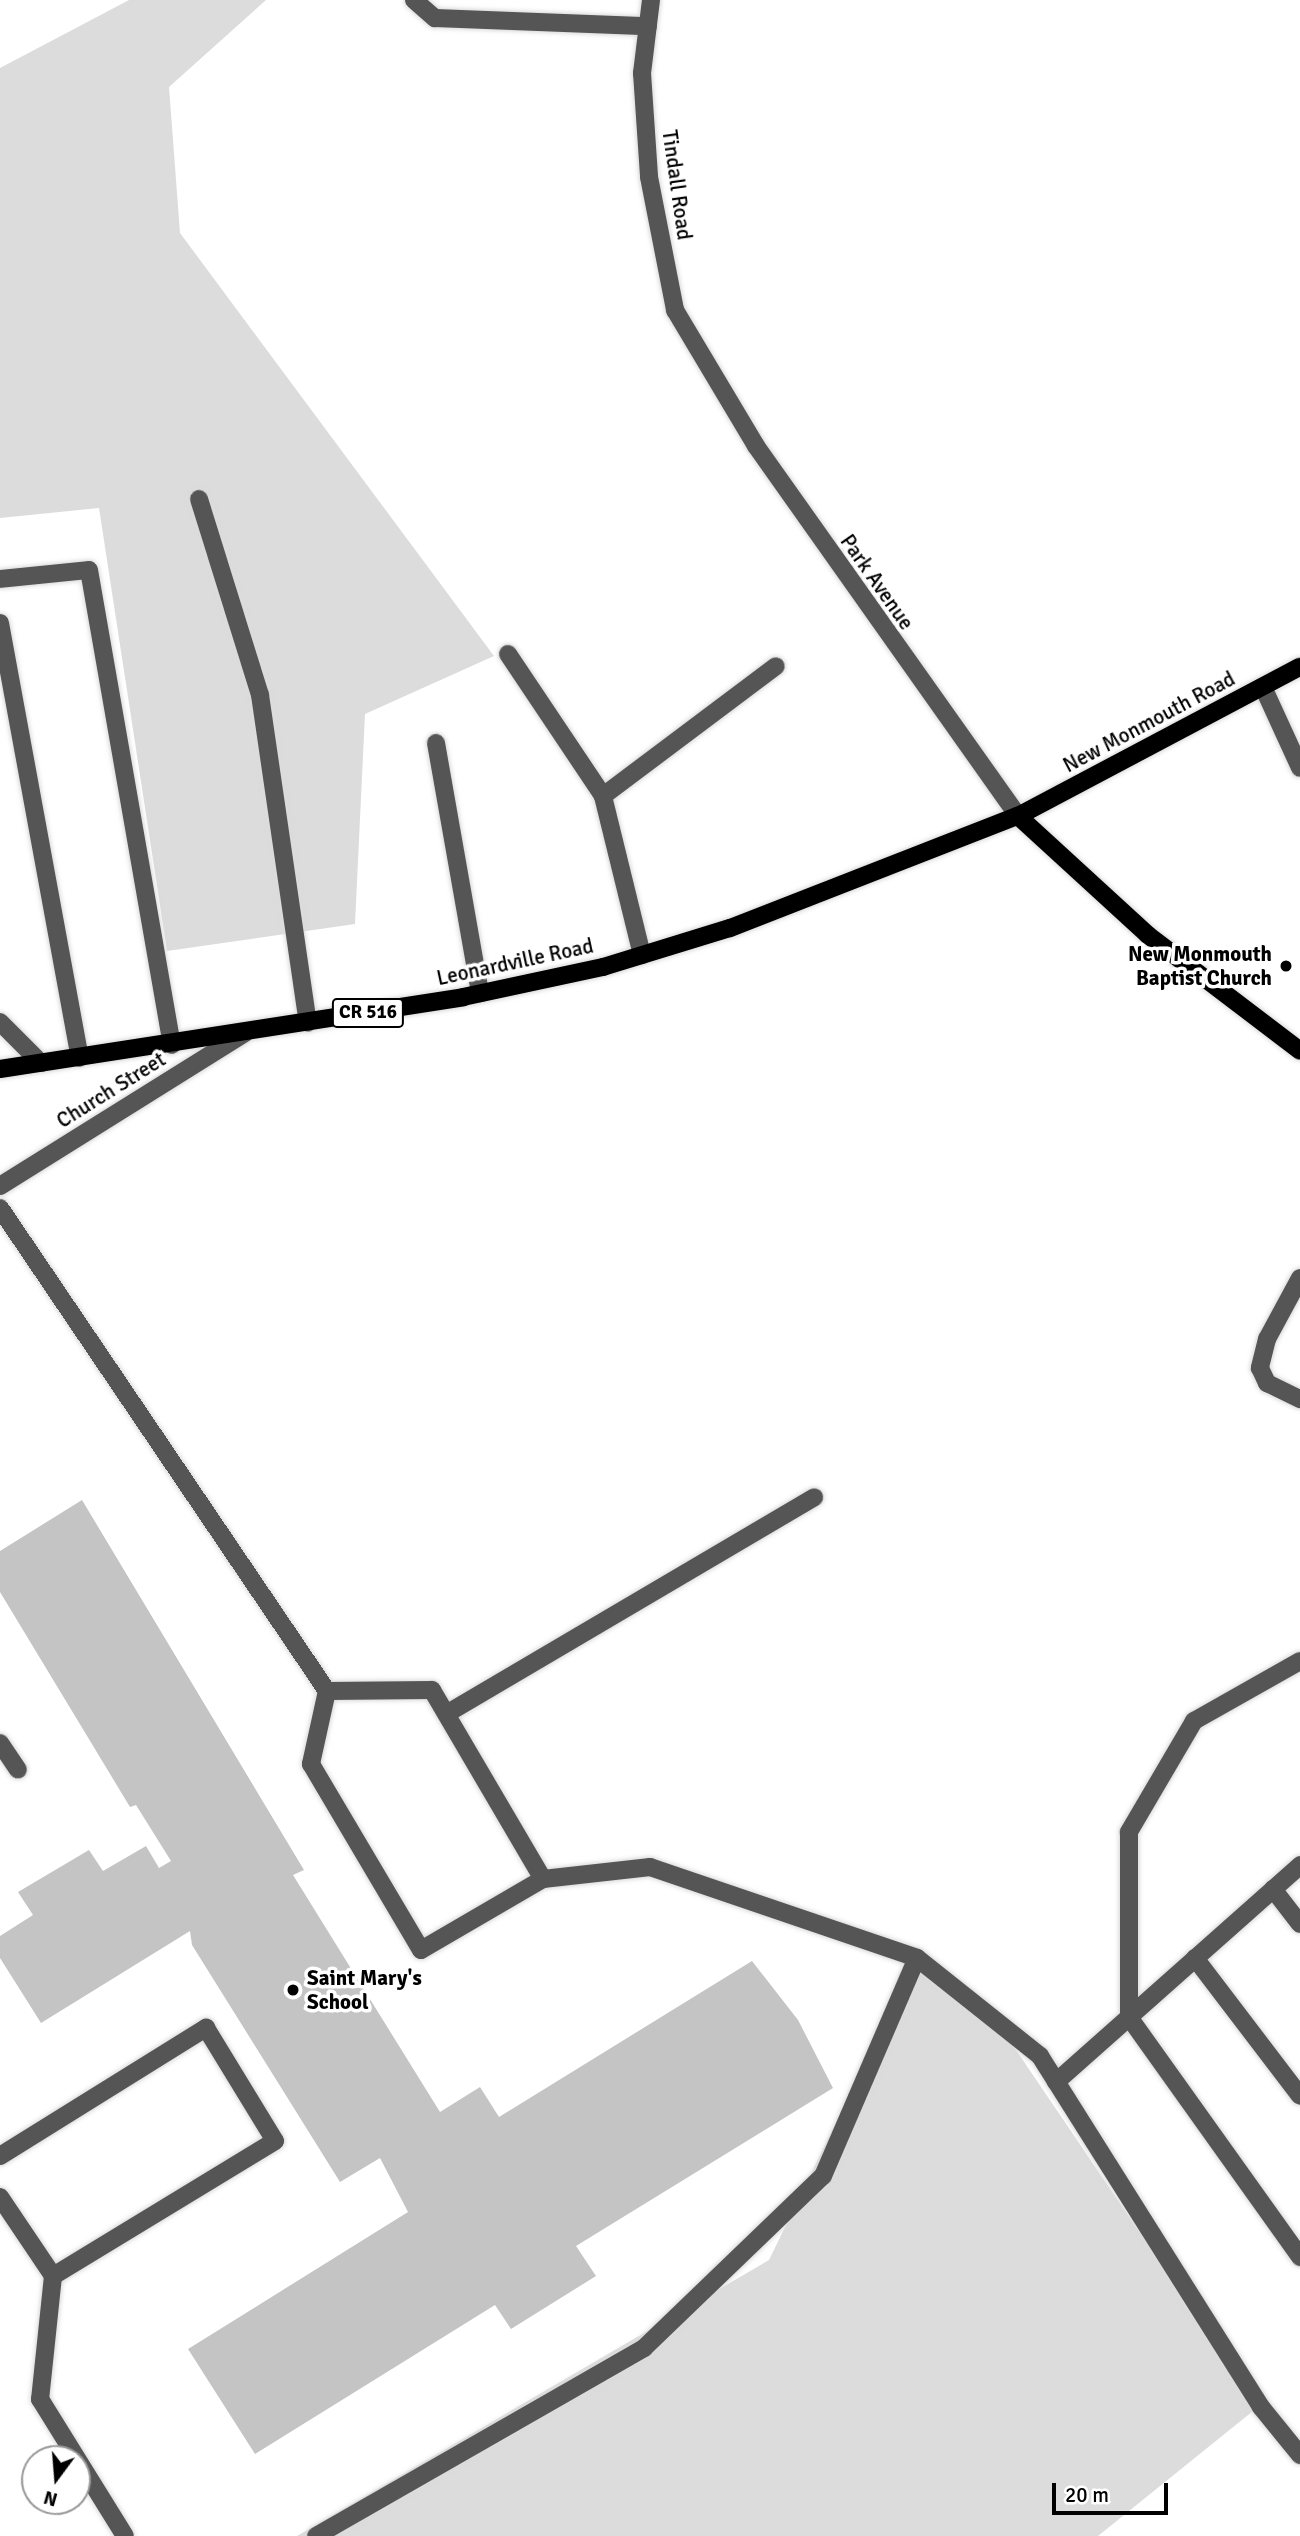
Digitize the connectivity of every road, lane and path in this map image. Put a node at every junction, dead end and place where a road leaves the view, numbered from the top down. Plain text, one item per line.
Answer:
1 (414, 0) edge
2 (651, 0) edge
3 (648, 26) junction
4 (708, 368) joint
5 (199, 499) dead end
6 (0, 579) edge
7 (0, 623) edge
8 (508, 654) dead end
9 (776, 666) dead end
10 (1300, 667) edge
11 (1263, 687) junction
12 (436, 743) dead end
13 (1300, 768) edge
14 (603, 796) junction
15 (1018, 817) junction
16 (642, 955) junction
17 (480, 993) junction
18 (0, 1022) edge
19 (308, 1023) junction
20 (246, 1032) junction
21 (172, 1045) junction
22 (1300, 1051) edge
23 (80, 1058) junction
24 (41, 1063) junction
25 (0, 1069) edge
26 (0, 1186) edge
27 (0, 1208) edge
28 (1300, 1278) edge
29 (1300, 1399) edge
30 (814, 1497) dead end
31 (1300, 1661) edge
32 (327, 1691) junction
33 (448, 1713) junction
34 (0, 1743) edge
35 (18, 1770) dead end
36 (1300, 1865) edge
37 (542, 1879) junction
38 (1273, 1889) junction
39 (1300, 1924) edge
40 (917, 1958) junction
41 (1195, 1958) junction
42 (1129, 2017) junction
43 (1056, 2082) junction
44 (1300, 2096) edge
45 (0, 2156) edge
46 (0, 2197) edge
47 (1300, 2257) edge
48 (53, 2276) junction
49 (1300, 2455) edge
50 (125, 2536) edge
51 (316, 2536) edge

1 - 3 street
2 - 3 street, Tindall Road
3 - 4 street, Tindall Road
4 - 15 street, Park Avenue
5 - 19 street
6 - 21 street
7 - 23 street
8 - 14 street
9 - 14 street
10 - 11 main road, New Monmouth Road
11 - 13 street
11 - 15 main road, New Monmouth Road
12 - 17 street
14 - 16 street
15 - 16 main road, Leonardville Road / CR 516
15 - 22 main road
16 - 17 main road, Leonardville Road / CR 516
17 - 19 main road, Leonardville Road / CR 516
18 - 24 street
19 - 20 main road, Leonardville Road / CR 516
20 - 21 main road, Leonardville Road / CR 516
20 - 26 street, Church Street
21 - 23 main road, Leonardville Road / CR 516
23 - 24 main road, Leonardville Road / CR 516
24 - 25 main road, Leonardville Road / CR 516
27 - 32 street
28 - 29 street
30 - 33 street
31 - 42 street
32 - 33 street
32 - 37 street
33 - 37 street
34 - 35 street
36 - 38 street
37 - 40 street
38 - 39 street
38 - 41 street
40 - 43 street
40 - 51 street
41 - 42 street
41 - 44 street
42 - 43 street
42 - 47 street
43 - 49 street
45 - 48 street
46 - 48 street
48 - 50 street

